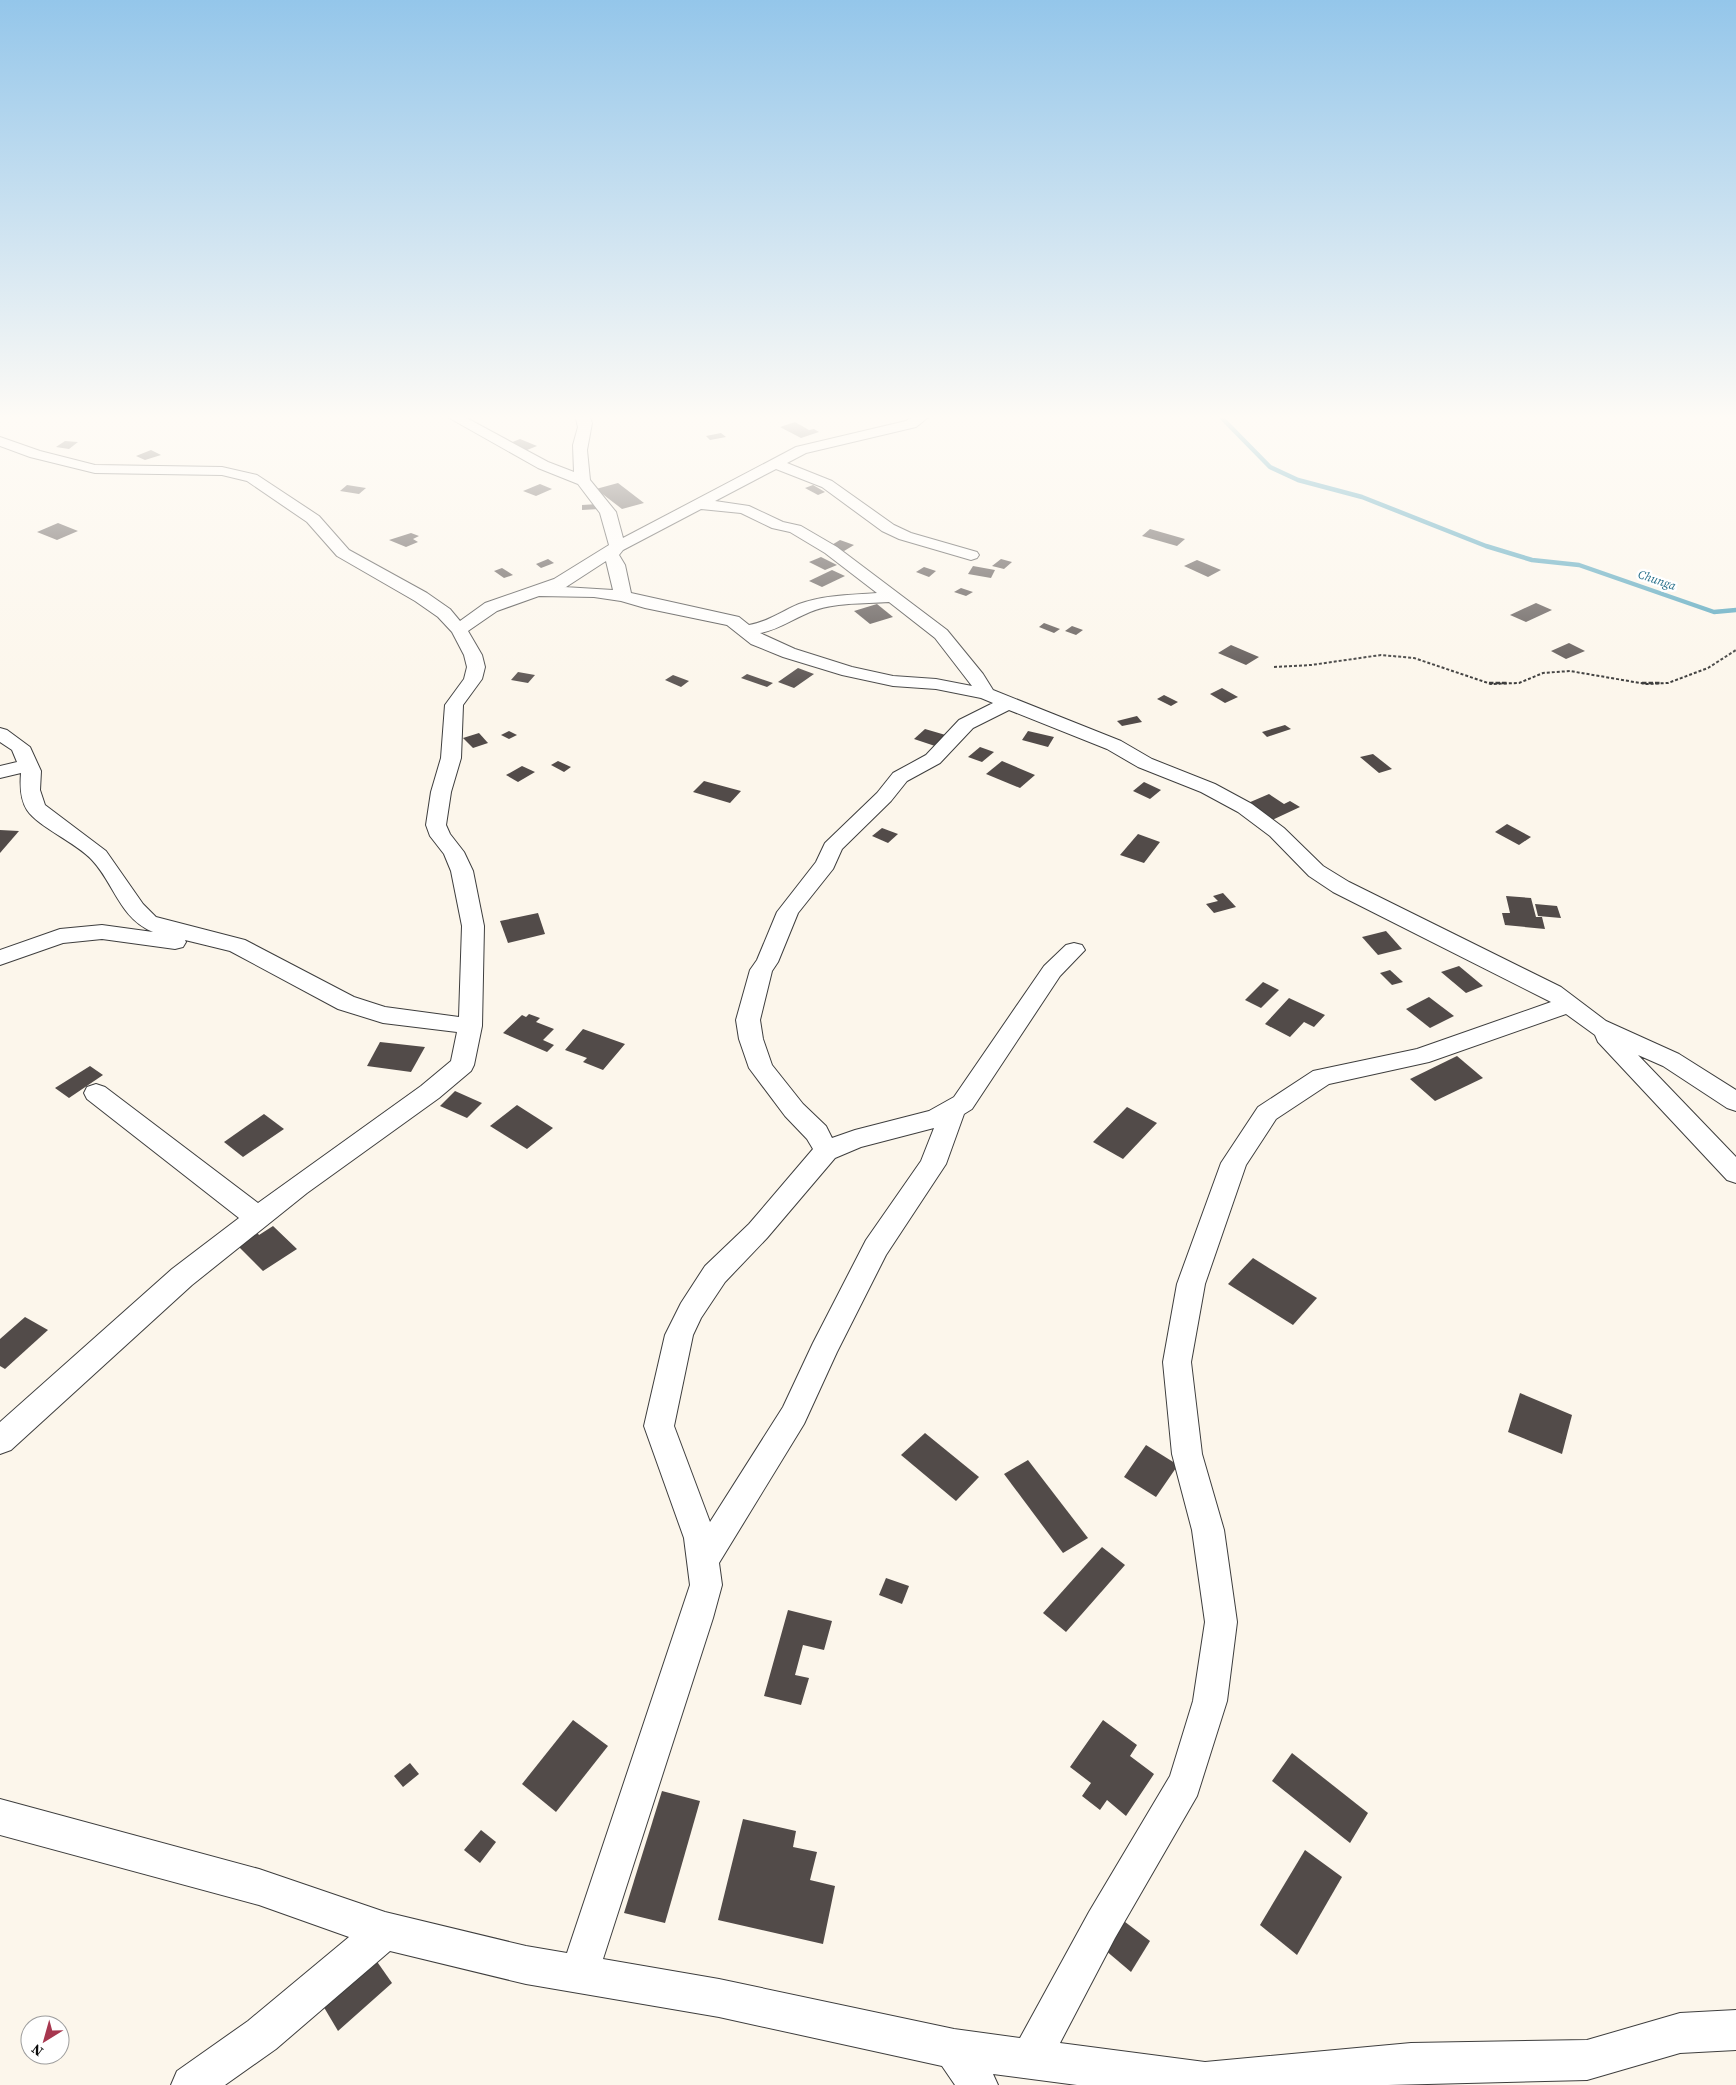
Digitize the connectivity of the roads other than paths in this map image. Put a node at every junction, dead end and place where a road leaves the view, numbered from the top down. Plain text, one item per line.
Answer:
1 (303, 512) edge
2 (608, 512) edge
3 (681, 512) edge
4 (751, 512) edge
5 (866, 512) edge
6 (616, 547) junction
7 (971, 555) dead end
8 (532, 593) junction
9 (623, 596) junction
10 (891, 597) junction
11 (459, 630) junction
12 (744, 631) junction
13 (986, 694) junction
14 (1008, 702) junction
15 (0, 734) edge
16 (28, 765) junction
17 (0, 772) edge
18 (237, 946) junction
19 (1074, 950) dead end
20 (0, 958) edge
21 (1570, 1004) junction
22 (470, 1026) junction
23 (1598, 1027) junction
24 (96, 1093) dead end
25 (1736, 1102) edge
26 (953, 1109) junction
27 (826, 1151) junction
28 (1736, 1173) edge
29 (258, 1218) junction
30 (0, 1441) edge
31 (703, 1562) junction
32 (0, 1817) edge
33 (385, 1931) junction
34 (579, 1974) junction
35 (1736, 2030) edge
36 (954, 2049) junction
37 (1032, 2058) junction
38 (191, 2085) edge
39 (978, 2085) edge

1 - 11 street
2 - 6 street
3 - 6 street
4 - 10 street
5 - 7 street
6 - 8 street
6 - 9 street
8 - 9 street
8 - 11 street
9 - 12 street
10 - 12 street
10 - 13 street
11 - 22 street
12 - 13 street
13 - 14 street
14 - 21 street
14 - 27 street
15 - 16 street
16 - 17 street
16 - 18 street
18 - 20 street
18 - 22 street
19 - 26 street
21 - 23 street
21 - 37 street
22 - 29 street
23 - 25 street
23 - 28 street
24 - 29 street
26 - 27 street
26 - 31 street
27 - 31 street
29 - 30 street
31 - 34 street
32 - 33 street
33 - 34 street
33 - 38 street
34 - 36 street
35 - 37 street
36 - 37 street
36 - 39 street

